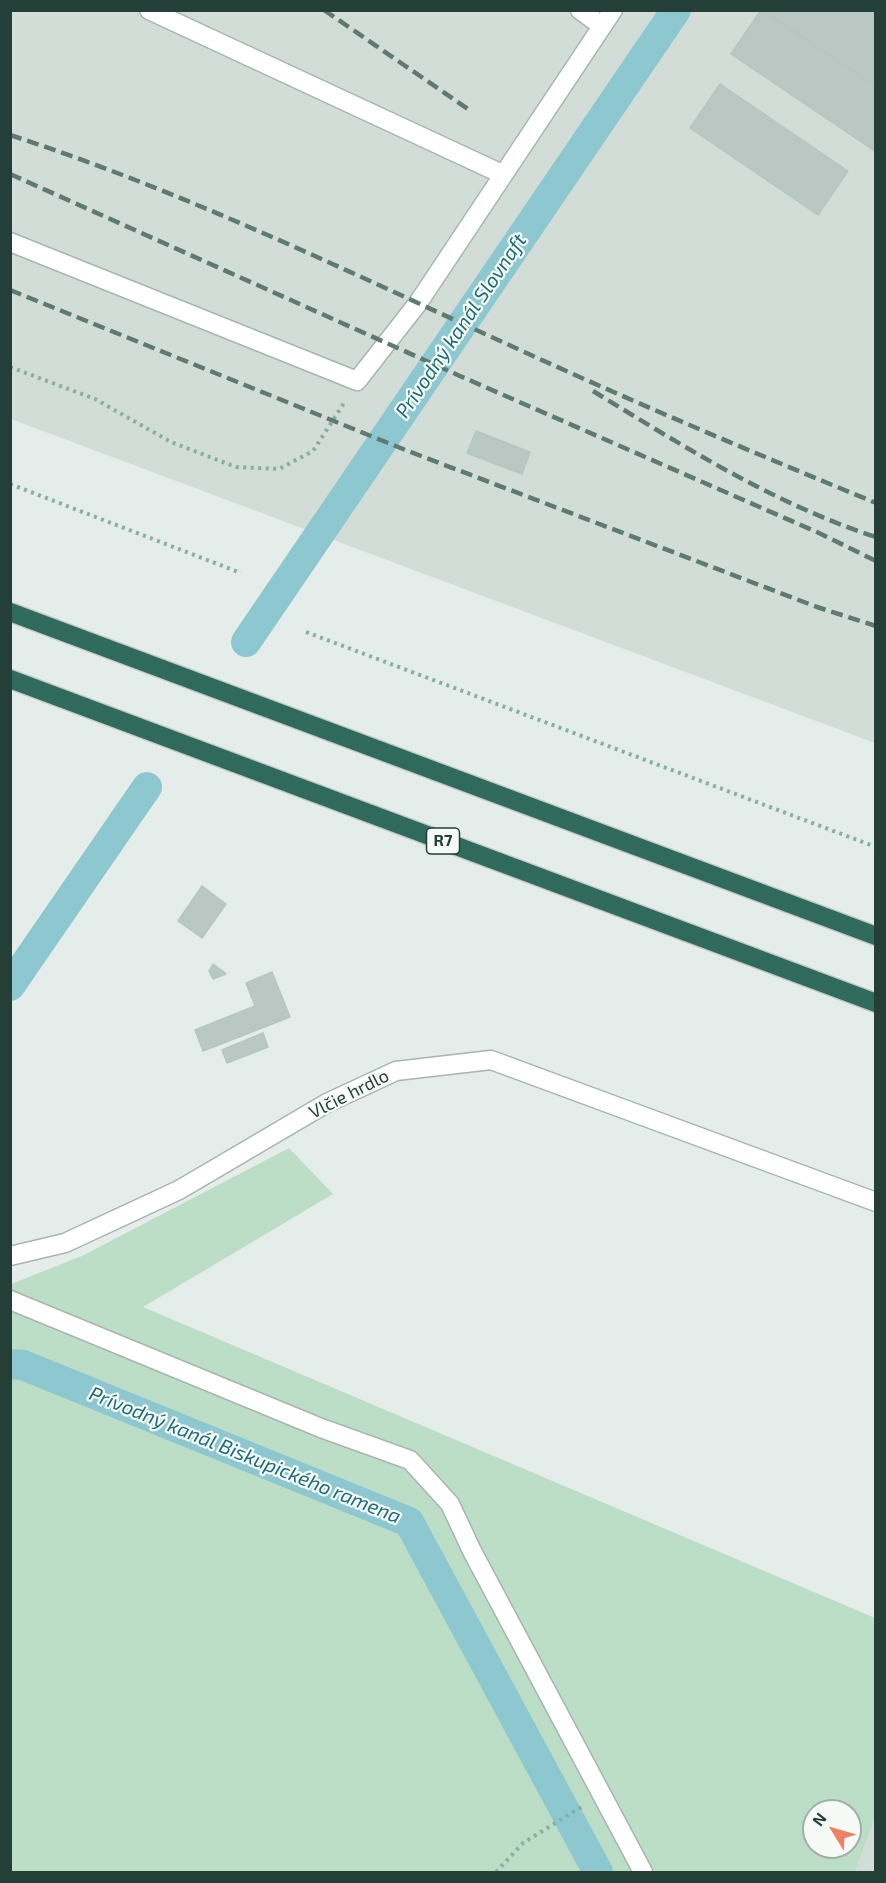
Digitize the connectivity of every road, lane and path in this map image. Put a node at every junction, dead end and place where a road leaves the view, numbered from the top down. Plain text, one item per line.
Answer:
1 (149, 10) edge
2 (580, 10) edge
3 (613, 10) edge
4 (602, 26) junction
5 (502, 174) junction
6 (10, 242) edge
7 (10, 367) edge
8 (357, 381) junction
9 (10, 484) edge
10 (242, 573) dead end
11 (10, 612) edge
12 (306, 632) dead end
13 (10, 679) edge
14 (876, 847) edge
15 (876, 936) edge
16 (876, 1003) edge
17 (876, 1202) edge
18 (10, 1256) edge
19 (10, 1300) edge
20 (602, 1792) junction
21 (496, 1872) edge
22 (643, 1872) edge

1 - 5 street
2 - 4 street
3 - 4 street
4 - 5 street
5 - 8 street
6 - 8 street
7 - 8 path
9 - 10 path
11 - 15 highway
12 - 14 path
13 - 16 highway, R7
17 - 18 street, Vlčie hrdlo
19 - 20 street
20 - 21 path
20 - 22 street

